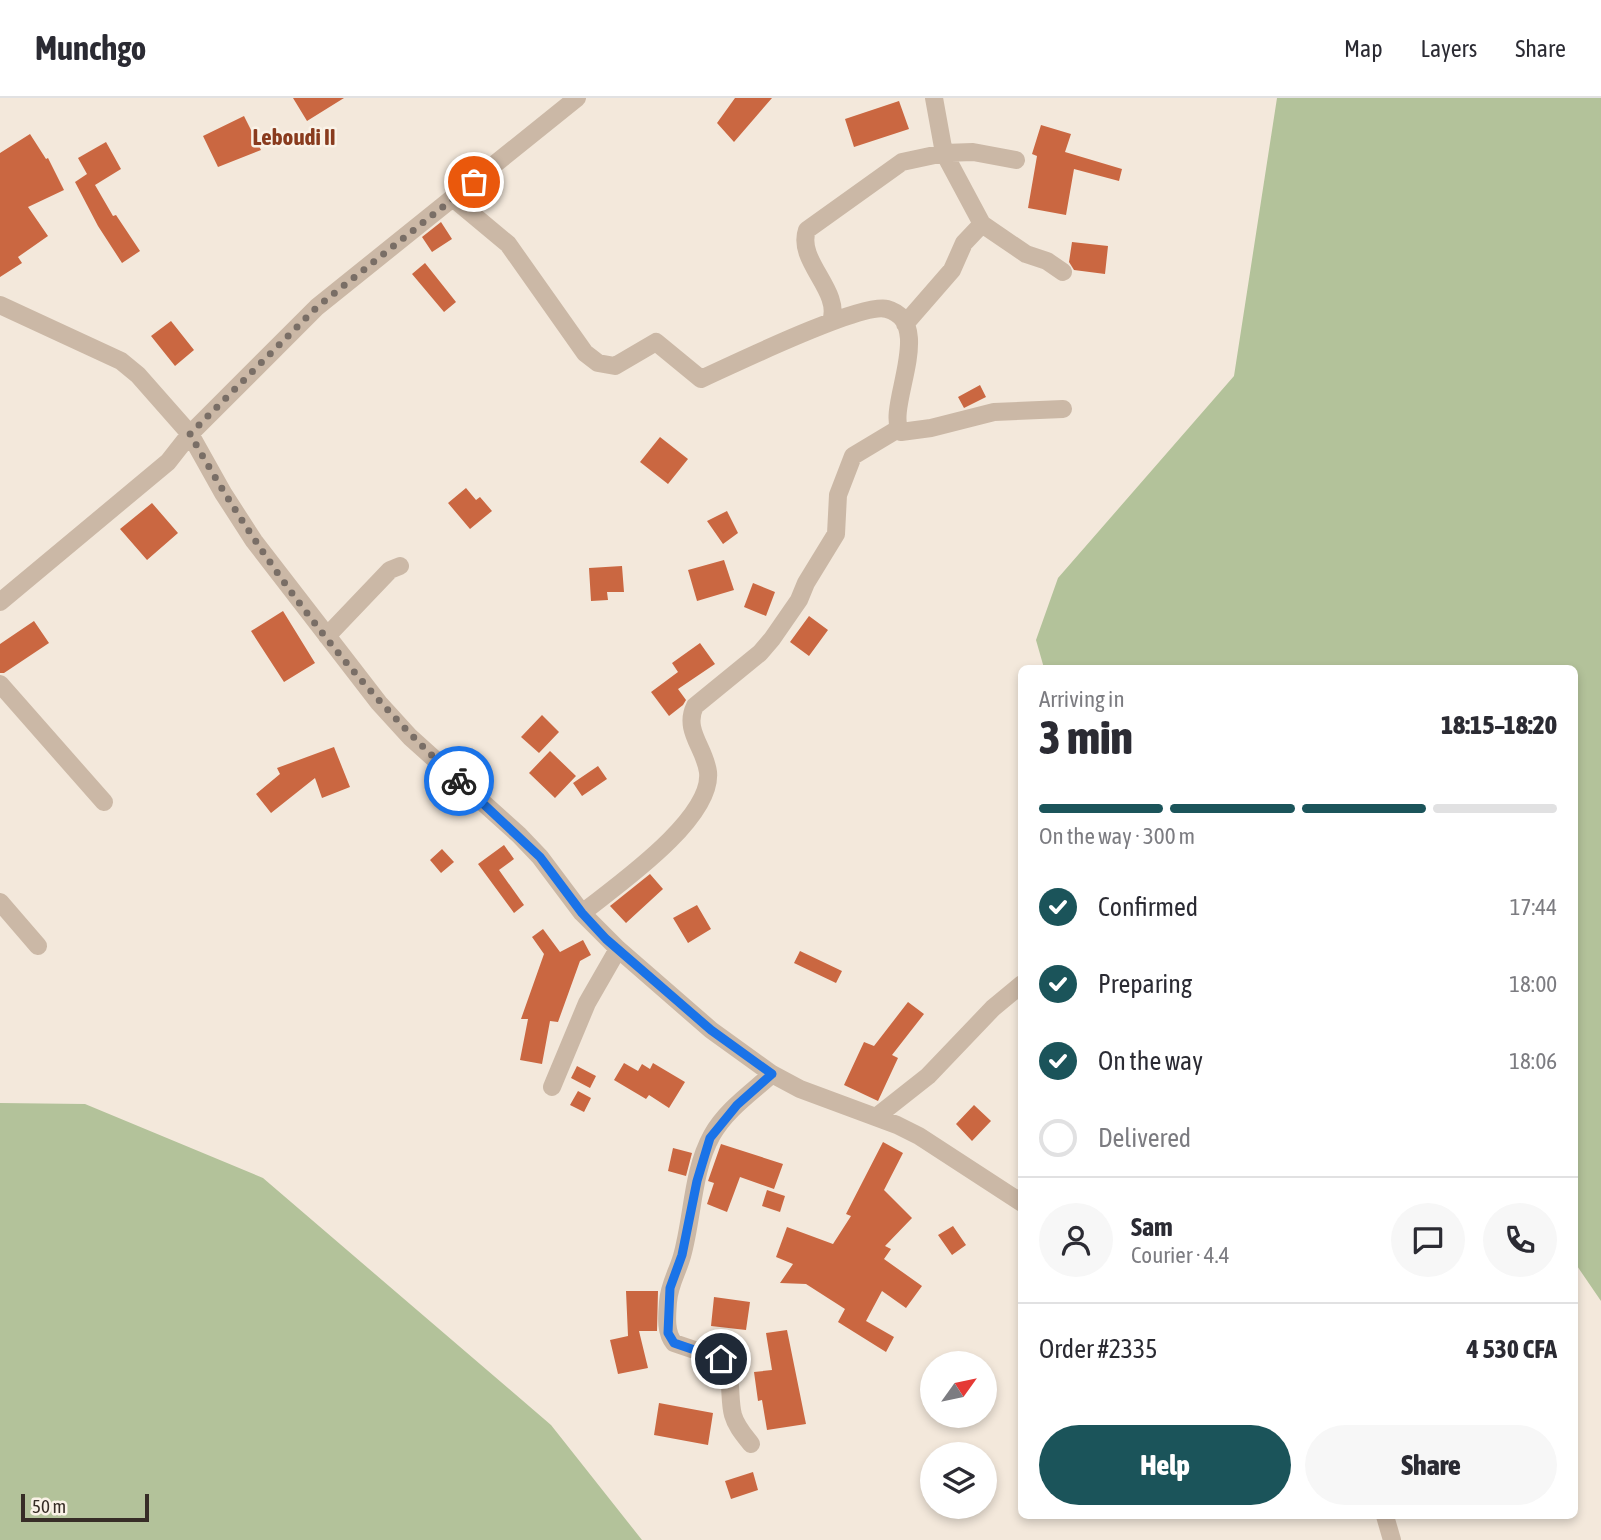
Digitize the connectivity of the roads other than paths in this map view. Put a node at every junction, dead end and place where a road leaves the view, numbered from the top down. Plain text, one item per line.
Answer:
1 (578, 98) edge
2 (934, 98) edge
3 (944, 153) junction
4 (1016, 160) dead end
5 (454, 199) junction
6 (982, 224) junction
7 (1062, 272) dead end
8 (0, 305) edge
9 (831, 321) junction
10 (905, 324) junction
11 (1063, 409) dead end
12 (898, 429) junction
13 (190, 434) junction
14 (400, 566) dead end
15 (0, 602) edge
16 (327, 636) junction
17 (0, 684) edge
18 (104, 803) dead end
19 (0, 902) edge
20 (582, 913) junction
21 (38, 946) dead end
22 (618, 949) junction
23 (1018, 987) edge
24 (772, 1074) junction
25 (552, 1087) dead end
26 (876, 1117) junction
27 (1018, 1200) edge
28 (751, 1444) dead end
29 (1386, 1519) edge
30 (1392, 1540) edge

1 - 5 street
2 - 3 street
3 - 4 street
3 - 6 street
3 - 9 street
5 - 9 street
5 - 13 street
6 - 7 street
6 - 10 street
8 - 13 street
9 - 10 street
10 - 12 street
11 - 12 street
12 - 20 street
13 - 15 street
13 - 16 street
14 - 16 street
16 - 20 street
17 - 18 street
19 - 21 street
20 - 22 street
22 - 24 street
22 - 25 street
23 - 26 street
24 - 26 street
24 - 28 street
26 - 27 street
29 - 30 street

